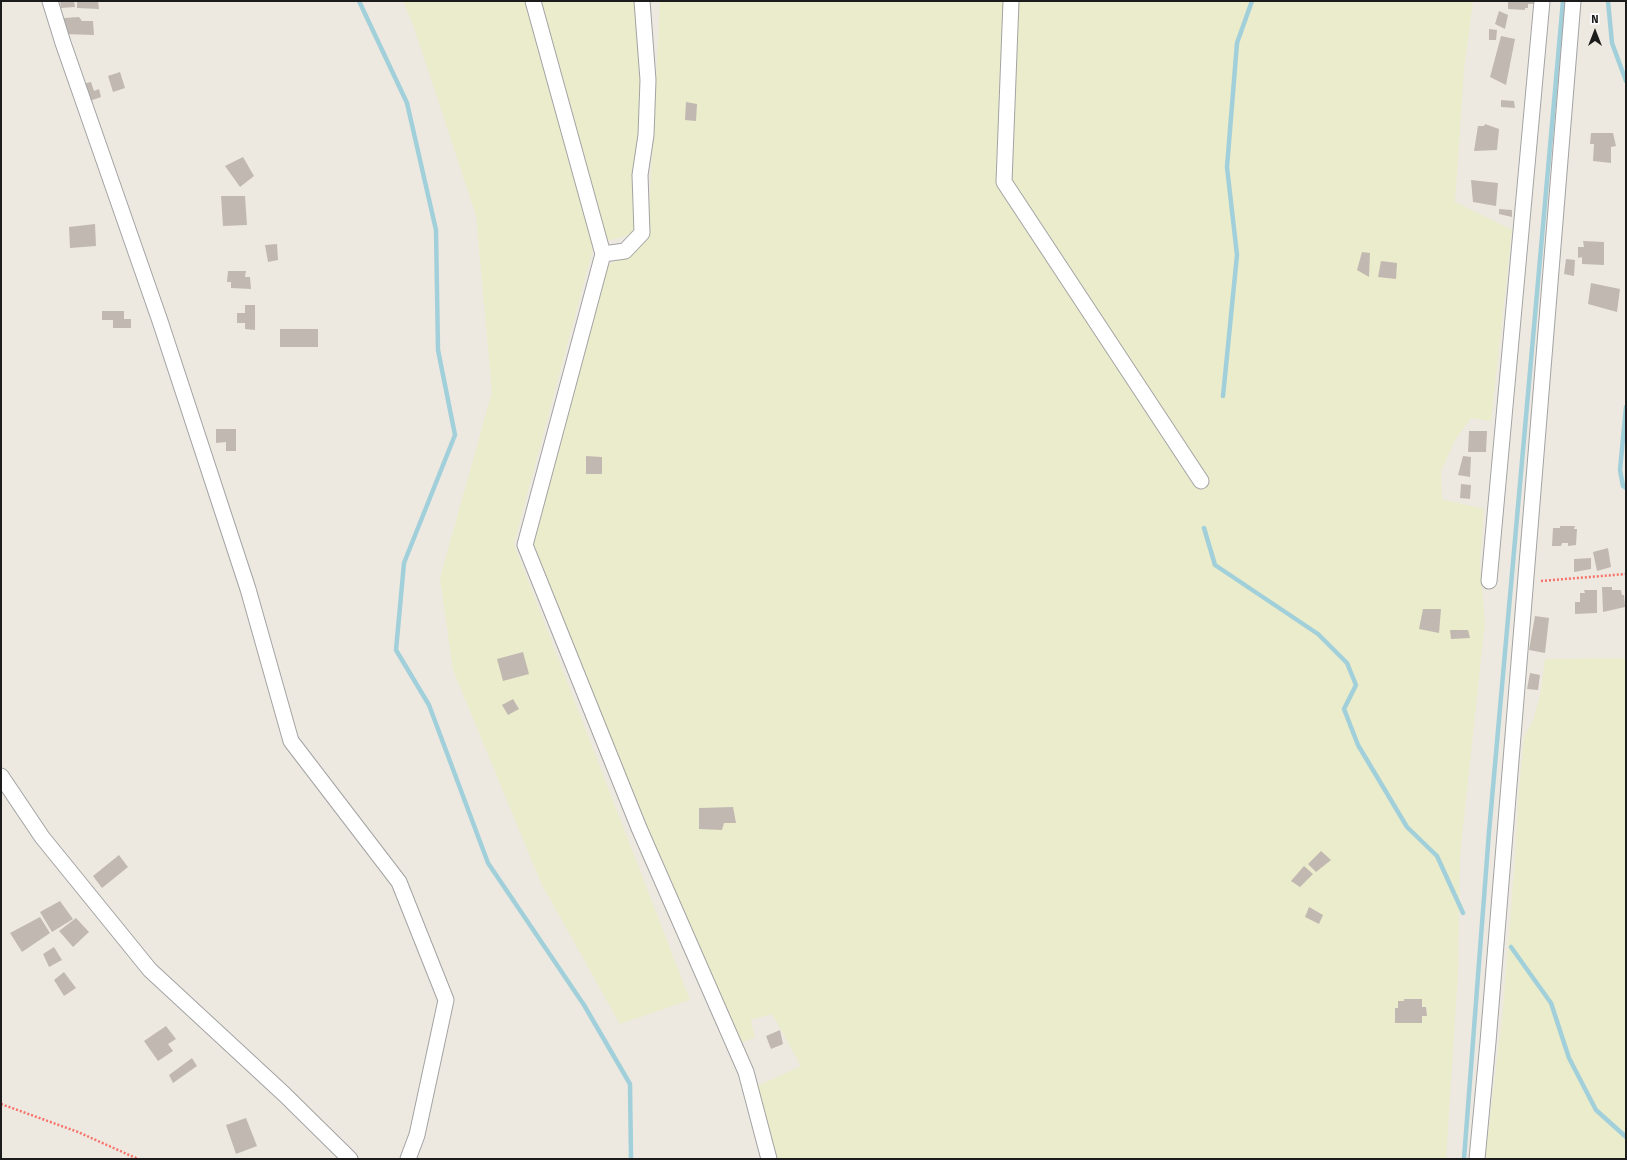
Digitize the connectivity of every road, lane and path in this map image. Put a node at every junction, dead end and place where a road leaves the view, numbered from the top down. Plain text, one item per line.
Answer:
1 (50, 1) edge
2 (533, 1) edge
3 (642, 1) edge
4 (1011, 1) edge
5 (1542, 1) edge
6 (1573, 1) edge
7 (603, 254) junction
8 (1201, 481) dead end
9 (1626, 574) edge
10 (1489, 581) dead end
11 (1526, 582) junction
12 (1, 776) edge
13 (1, 1104) edge
14 (138, 1159) edge
15 (350, 1159) edge
16 (408, 1159) edge
17 (769, 1159) edge
18 (1477, 1159) edge

1 - 16 street
2 - 7 street
3 - 7 street
4 - 8 street
5 - 10 street
6 - 11 street
7 - 17 street
9 - 11 path
11 - 18 street
12 - 15 street
13 - 14 path

